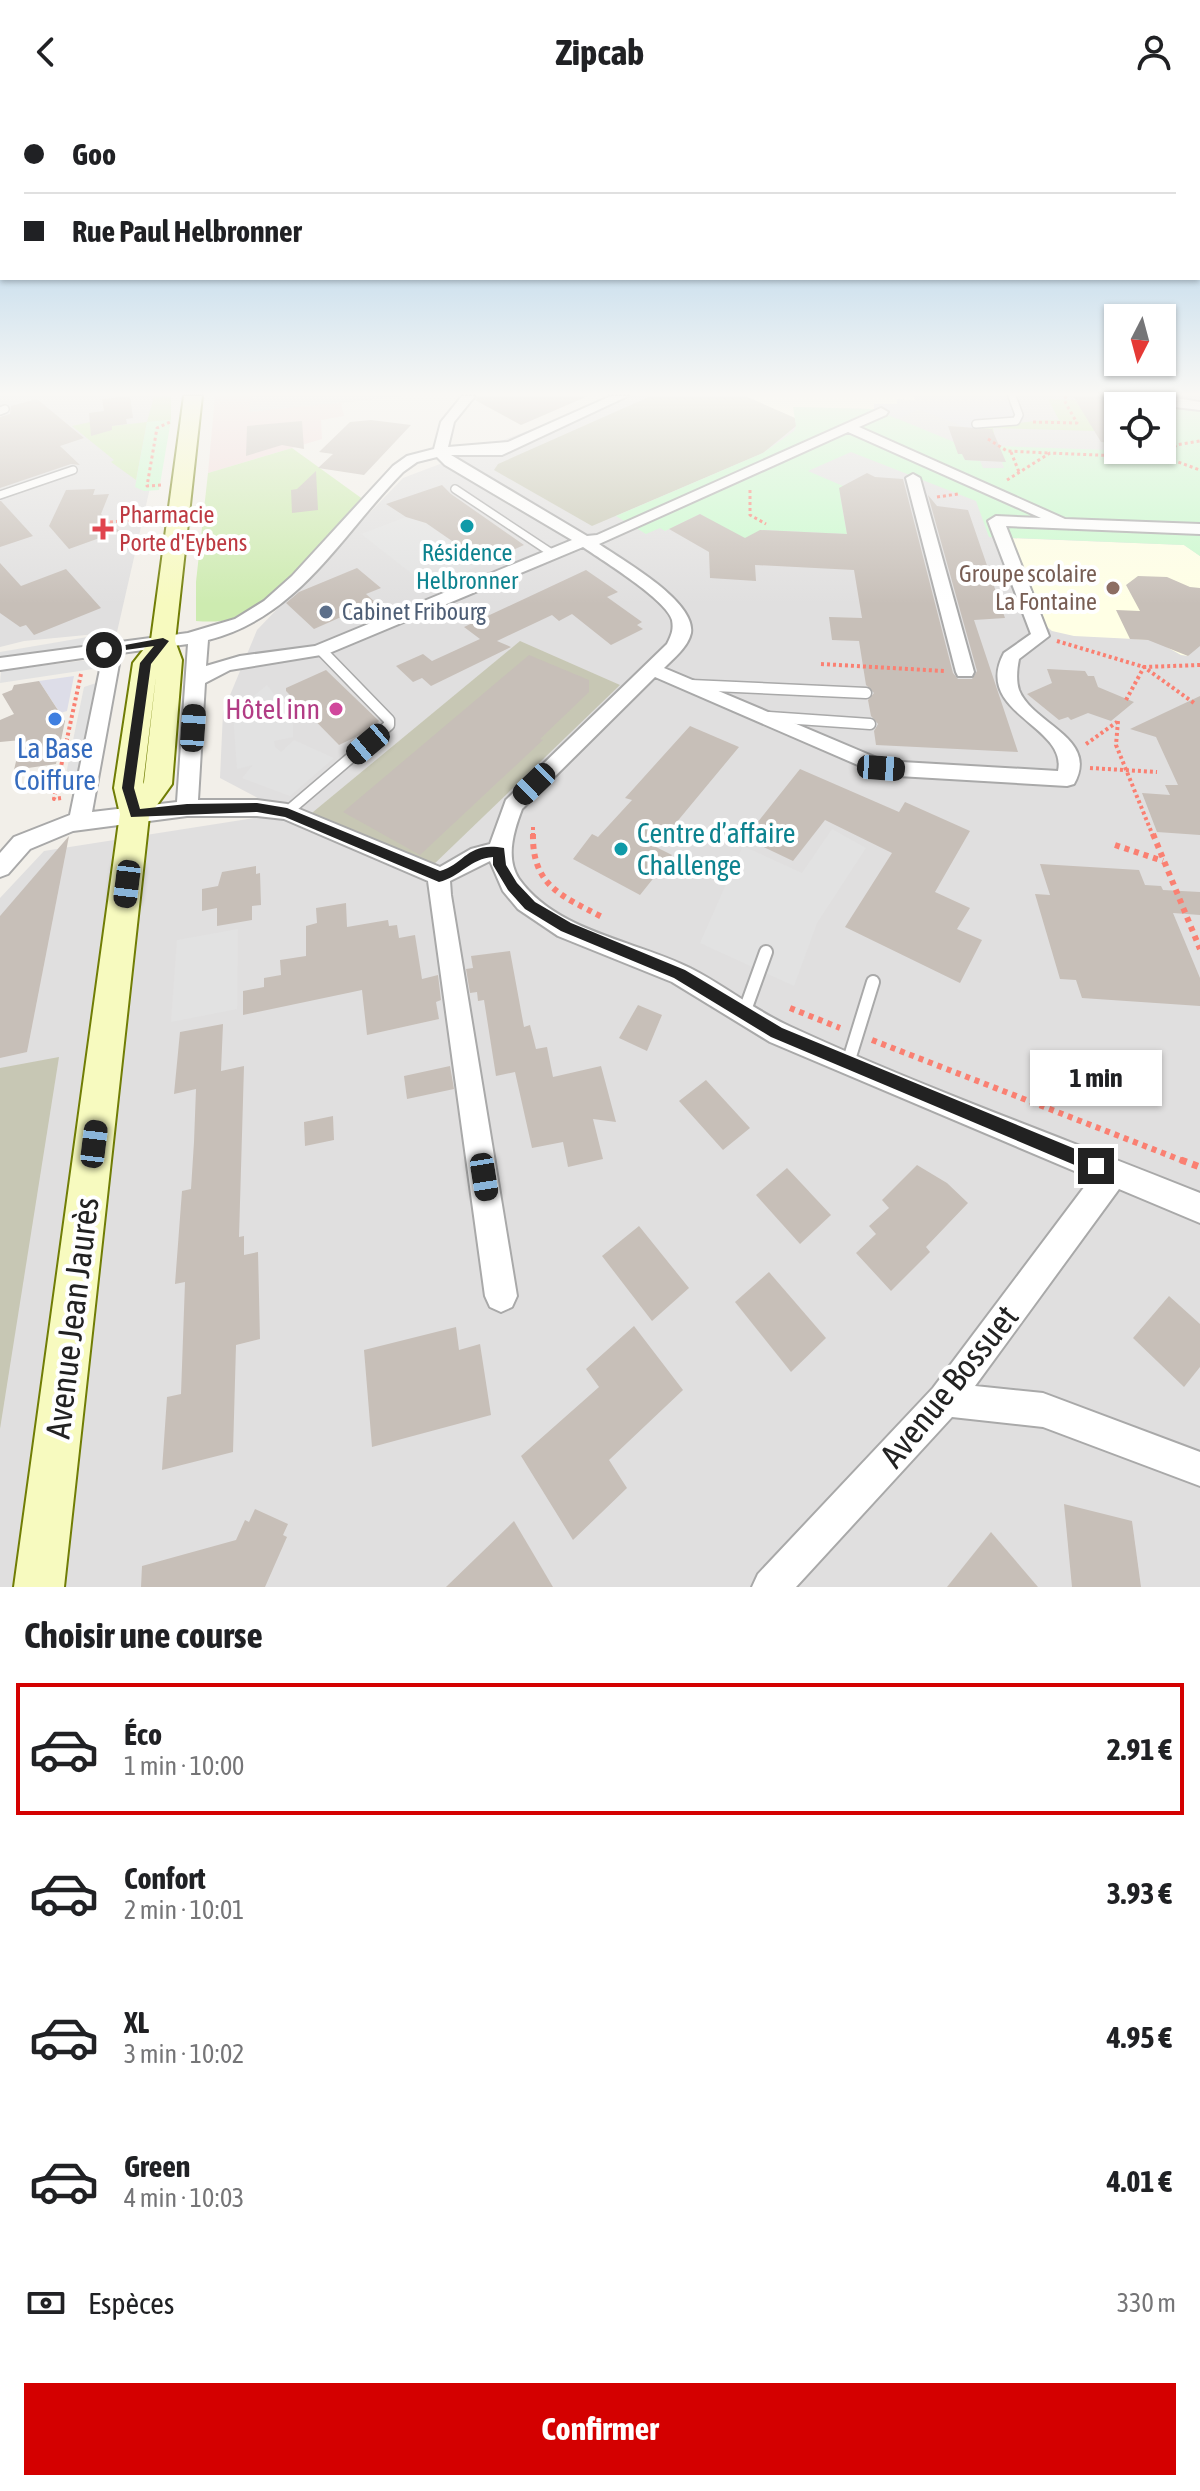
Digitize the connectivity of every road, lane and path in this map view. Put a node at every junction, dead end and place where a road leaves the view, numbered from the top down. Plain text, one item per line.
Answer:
1 (185, 465) edge
2 (403, 465) edge
3 (456, 465) edge
4 (481, 465) edge
5 (762, 465) edge
6 (926, 465) edge
7 (937, 465) edge
8 (1016, 465) edge
9 (1030, 465) edge
10 (73, 470) dead end
11 (749, 471) junction
12 (1019, 472) junction
13 (479, 478) junction
14 (981, 484) junction
15 (455, 489) dead end
16 (0, 495) edge
17 (144, 519) dead end
18 (110, 522) dead end
19 (766, 524) dead end
20 (1066, 524) junction
21 (1200, 529) edge
22 (584, 541) junction
23 (553, 554) junction
24 (199, 636) junction
25 (1040, 636) junction
26 (163, 641) junction
27 (113, 648) junction
28 (321, 650) junction
29 (239, 662) junction
30 (0, 664) edge
31 (821, 664) dead end
32 (1200, 665) edge
33 (1144, 667) junction
34 (654, 670) junction
35 (965, 672) joint
36 (81, 674) dead end
37 (196, 680) junction
38 (686, 685) junction
39 (866, 693) dead end
40 (1126, 700) dead end
41 (1194, 703) dead end
42 (757, 717) junction
43 (870, 724) dead end
44 (1066, 748) junction
45 (1126, 769) junction
46 (1157, 772) dead end
47 (1069, 774) junction
48 (54, 799) dead end
49 (187, 808) junction
50 (287, 812) junction
51 (135, 814) junction
52 (533, 818) dead end
53 (79, 822) junction
54 (1115, 845) dead end
55 (499, 852) junction
56 (1164, 861) junction
57 (0, 868) edge
58 (439, 876) junction
59 (615, 925) dead end
60 (1200, 949) edge
61 (766, 952) dead end
62 (873, 982) dead end
63 (748, 1001) junction
64 (856, 1034) junction
65 (848, 1063) junction
66 (1200, 1167) edge
67 (1113, 1173) junction
68 (1200, 1208) edge
69 (501, 1296) dead end
70 (945, 1400) junction
71 (1200, 1469) edge
72 (39, 1585) edge
73 (771, 1587) edge

1 - 26 main road, Avenue Jean Jaurès
2 - 24 street
3 - 13 street
4 - 13 street
5 - 11 street
6 - 35 street
7 - 14 street
8 - 12 path
9 - 12 path
10 - 16 lane
11 - 19 path
11 - 22 street
12 - 14 path
13 - 22 street
14 - 20 street
15 - 23 lane
17 - 18 path
20 - 21 street
20 - 25 street
22 - 23 street
22 - 34 street
23 - 28 street
24 - 26 street
24 - 29 street
24 - 37 street
25 - 33 path
25 - 44 street
26 - 27 street
26 - 51 main road, Avenue Jean Jaurès
27 - 30 street
27 - 53 street
28 - 29 street
28 - 50 lane
29 - 37 street
31 - 35 path
32 - 33 path
33 - 40 path
33 - 41 path
34 - 38 street
34 - 55 street
36 - 48 path
37 - 49 street
38 - 39 lane
38 - 42 street
42 - 43 lane
42 - 47 street
44 - 45 path
44 - 47 street
45 - 46 path
45 - 47 path
45 - 56 path
49 - 50 street
49 - 51 street
50 - 58 street
51 - 53 street
51 - 72 main road, Avenue Jean Jaurès
52 - 59 path
53 - 57 street
54 - 56 path
55 - 58 street
55 - 63 street
56 - 60 path
58 - 69 street
61 - 63 lane
62 - 64 lane
63 - 64 path
63 - 65 street
64 - 65 lane
64 - 66 path
65 - 67 street
67 - 68 street
67 - 70 street, Avenue Bossuet
70 - 71 street
70 - 73 street, Avenue Bossuet

